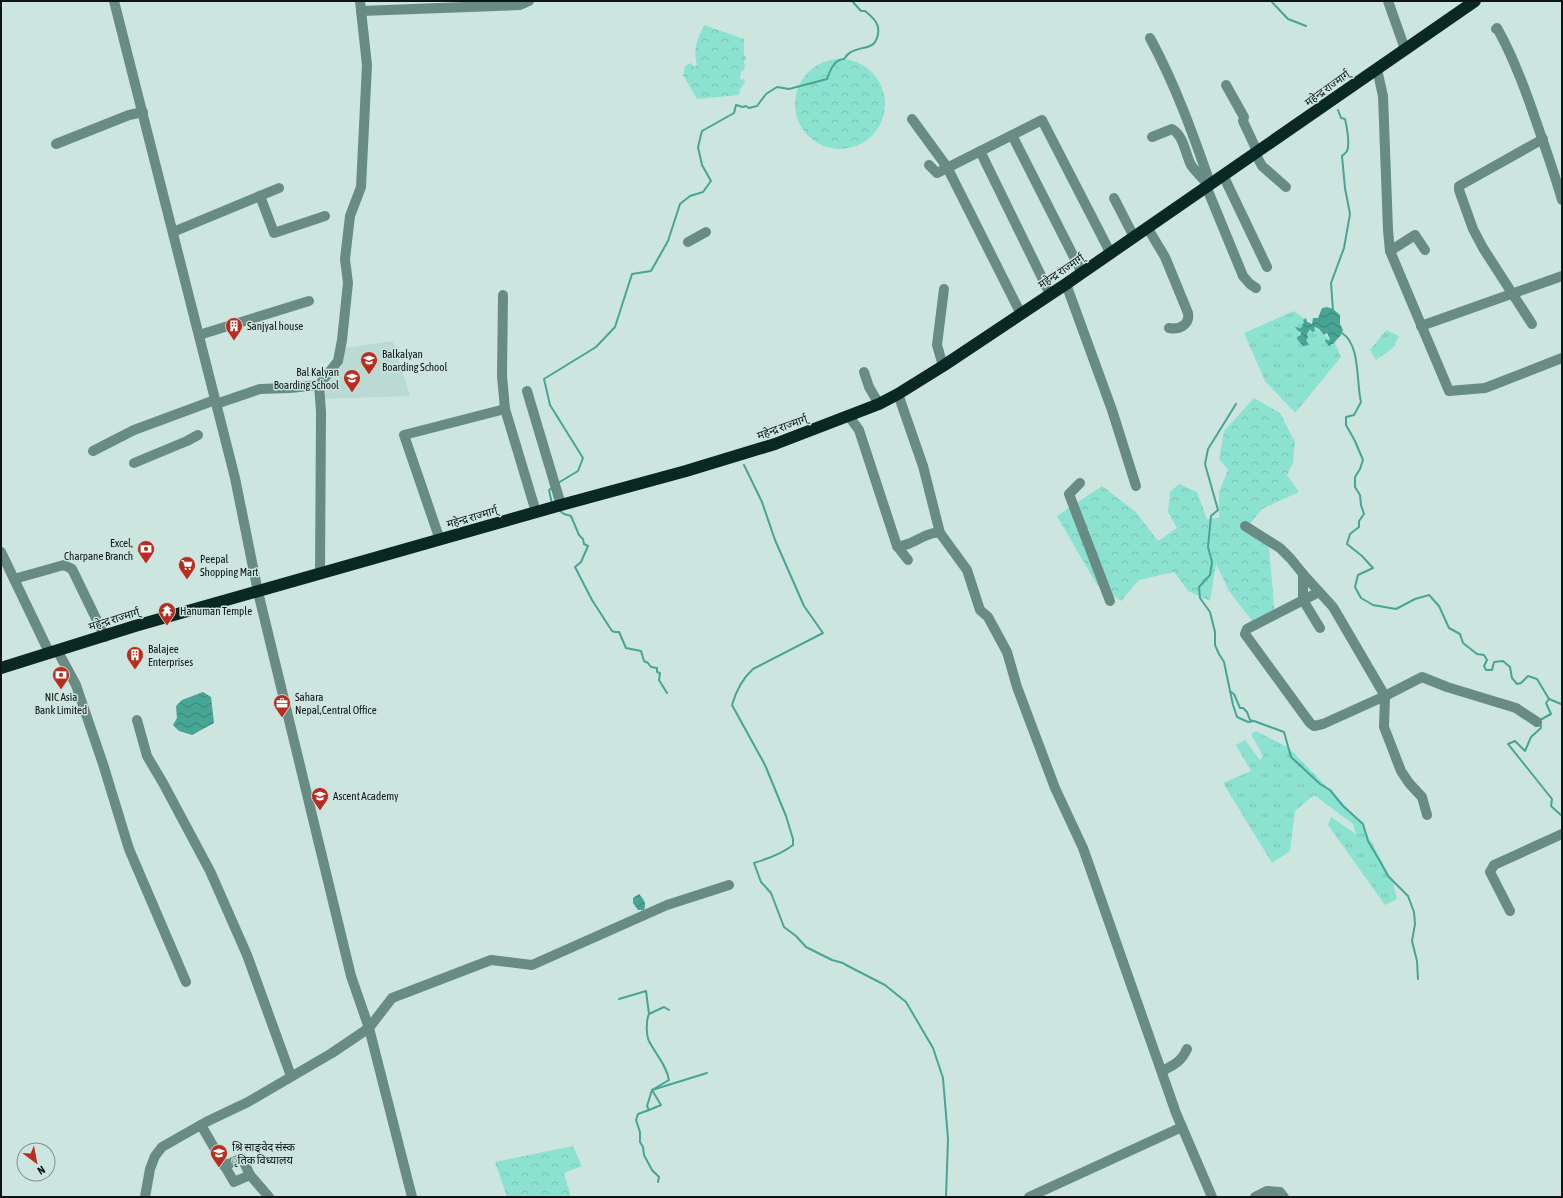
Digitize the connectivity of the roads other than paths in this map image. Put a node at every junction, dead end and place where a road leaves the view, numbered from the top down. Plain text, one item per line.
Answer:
1 (114, 1) edge
2 (529, 1) edge
3 (1388, 1) edge
4 (1474, 1) edge
5 (361, 6) edge
6 (1496, 28) dead end
7 (1150, 38) dead end
8 (1405, 49) junction
9 (1377, 69) junction
10 (1226, 86) dead end
11 (142, 112) junction
12 (912, 119) dead end
13 (1012, 135) junction
14 (1152, 137) dead end
15 (1543, 139) junction
16 (56, 144) dead end
17 (980, 151) junction
18 (1256, 152) junction
19 (929, 165) dead end
20 (946, 166) junction
21 (1223, 175) junction
22 (1208, 184) junction
23 (1286, 187) dead end
24 (279, 188) dead end
25 (260, 196) junction
26 (1114, 198) dead end
27 (1562, 200) edge
28 (326, 216) dead end
29 (1147, 227) junction
30 (173, 232) junction
31 (706, 232) dead end
32 (1134, 237) junction
33 (688, 242) dead end
34 (1390, 250) junction
35 (1425, 250) dead end
36 (1111, 254) junction
37 (1267, 267) dead end
38 (1082, 273) junction
39 (1562, 276) edge
40 (1066, 284) junction
41 (1256, 288) dead end
42 (944, 289) dead end
43 (1050, 294) junction
44 (1512, 294) junction
45 (503, 295) dead end
46 (309, 301) dead end
47 (1021, 314) junction
48 (1532, 324) dead end
49 (1421, 326) junction
50 (1168, 328) dead end
51 (199, 334) junction
52 (1562, 358) edge
53 (943, 366) junction
54 (864, 372) dead end
55 (320, 385) junction
56 (527, 391) dead end
57 (898, 394) junction
58 (216, 402) junction
59 (879, 404) junction
60 (506, 409) junction
61 (848, 415) junction
62 (198, 435) dead end
63 (93, 451) dead end
64 (134, 463) dead end
65 (1080, 483) dead end
66 (1136, 486) dead end
67 (561, 505) junction
68 (536, 512) junction
69 (1245, 526) dead end
70 (940, 532) junction
71 (440, 540) junction
72 (897, 546) junction
73 (1, 552) edge
74 (908, 560) dead end
75 (320, 574) junction
76 (1303, 574) junction
77 (14, 579) junction
78 (258, 592) junction
79 (1319, 592) junction
80 (1303, 600) junction
81 (1110, 601) dead end
82 (1320, 628) dead end
83 (105, 636) junction
84 (53, 651) junction
85 (1, 668) edge
86 (1385, 696) junction
87 (137, 720) dead end
88 (1537, 722) dead end
89 (1427, 814) dead end
90 (1562, 834) edge
91 (729, 885) dead end
92 (1510, 911) dead end
93 (186, 982) dead end
94 (369, 1028) junction
95 (1187, 1050) dead end
96 (1162, 1071) junction
97 (291, 1076) junction
98 (201, 1125) junction
99 (1182, 1127) junction
100 (224, 1166) junction
101 (250, 1175) junction
102 (145, 1197) edge
103 (269, 1197) edge
104 (412, 1197) edge
105 (1029, 1197) edge
106 (1212, 1197) edge
107 (1255, 1197) edge
108 (1284, 1197) edge

1 - 11 street
2 - 5 street
3 - 8 street
4 - 8 highway, महेन्द्र राज्मार्ग्
5 - 55 street
6 - 15 street
7 - 22 street
8 - 9 highway, महेन्द्र राज्मार्ग्
9 - 18 highway, महेन्द्र राज्मार्ग्
9 - 34 street
10 - 18 street
11 - 16 street
11 - 30 street
12 - 20 street
13 - 17 street
13 - 36 street
13 - 38 street
14 - 22 street
15 - 27 street
15 - 44 street
17 - 20 street
17 - 43 street
18 - 21 highway, महेन्द्र राज्मार्ग्
18 - 23 street
19 - 20 street
20 - 47 street
21 - 22 highway, महेन्द्र राज्मार्ग्
21 - 37 street
22 - 29 highway, महेन्द्र राज्मार्ग्
22 - 41 street
24 - 25 street
25 - 28 street
25 - 30 street
26 - 32 street
29 - 32 highway, महेन्द्र राज्मार्ग्
29 - 50 street
30 - 51 street
31 - 33 street
32 - 36 highway, महेन्द्र राज्मार्ग्
34 - 35 street
34 - 49 street
36 - 38 highway, महेन्द्र राज्मार्ग्
38 - 40 highway, महेन्द्र राज्मार्ग्
39 - 44 street
40 - 43 highway, महेन्द्र राज्मार्ग्
40 - 66 street
42 - 53 street
43 - 47 highway, महेन्द्र राज्मार्ग्
44 - 48 street
44 - 49 street
45 - 60 street
46 - 51 street
47 - 53 highway, महेन्द्र राज्मार्ग्
49 - 52 street
51 - 58 street
53 - 57 highway, महेन्द्र राज्मार्ग्
54 - 59 street
55 - 58 street
55 - 75 street
56 - 67 street
57 - 59 highway, महेन्द्र राज्मार्ग्
57 - 70 street
58 - 63 street
58 - 78 street
59 - 61 highway, महेन्द्र राज्मार्ग्
60 - 68 street
60 - 71 street
61 - 67 highway, महेन्द्र राज्मार्ग्
61 - 72 street
62 - 64 street
65 - 81 street
67 - 68 highway, महेन्द्र राज्मार्ग्
68 - 71 highway, महेन्द्र राज्मार्ग्
69 - 76 street
70 - 72 street
70 - 96 street
71 - 75 highway, महेन्द्र राज्मार्ग्
72 - 74 street
73 - 77 street
75 - 78 highway, महेन्द्र राज्मार्ग्
76 - 79 street
76 - 80 street
77 - 83 street
77 - 84 street
78 - 83 highway, महेन्द्र राज्मार्ग्
78 - 94 street
79 - 80 street
79 - 86 street
80 - 82 street
80 - 86 street
83 - 84 highway, महेन्द्र राज्मार्ग्
84 - 85 highway, महेन्द्र राज्मार्ग्
84 - 93 street
86 - 88 street
86 - 89 street
87 - 97 street
90 - 92 street
91 - 94 street
94 - 97 street
94 - 104 street
95 - 96 street
96 - 99 street
97 - 98 street
98 - 100 street
98 - 102 street
99 - 105 street
99 - 106 street
100 - 101 street
100 - 101 street
101 - 103 street
107 - 108 street

